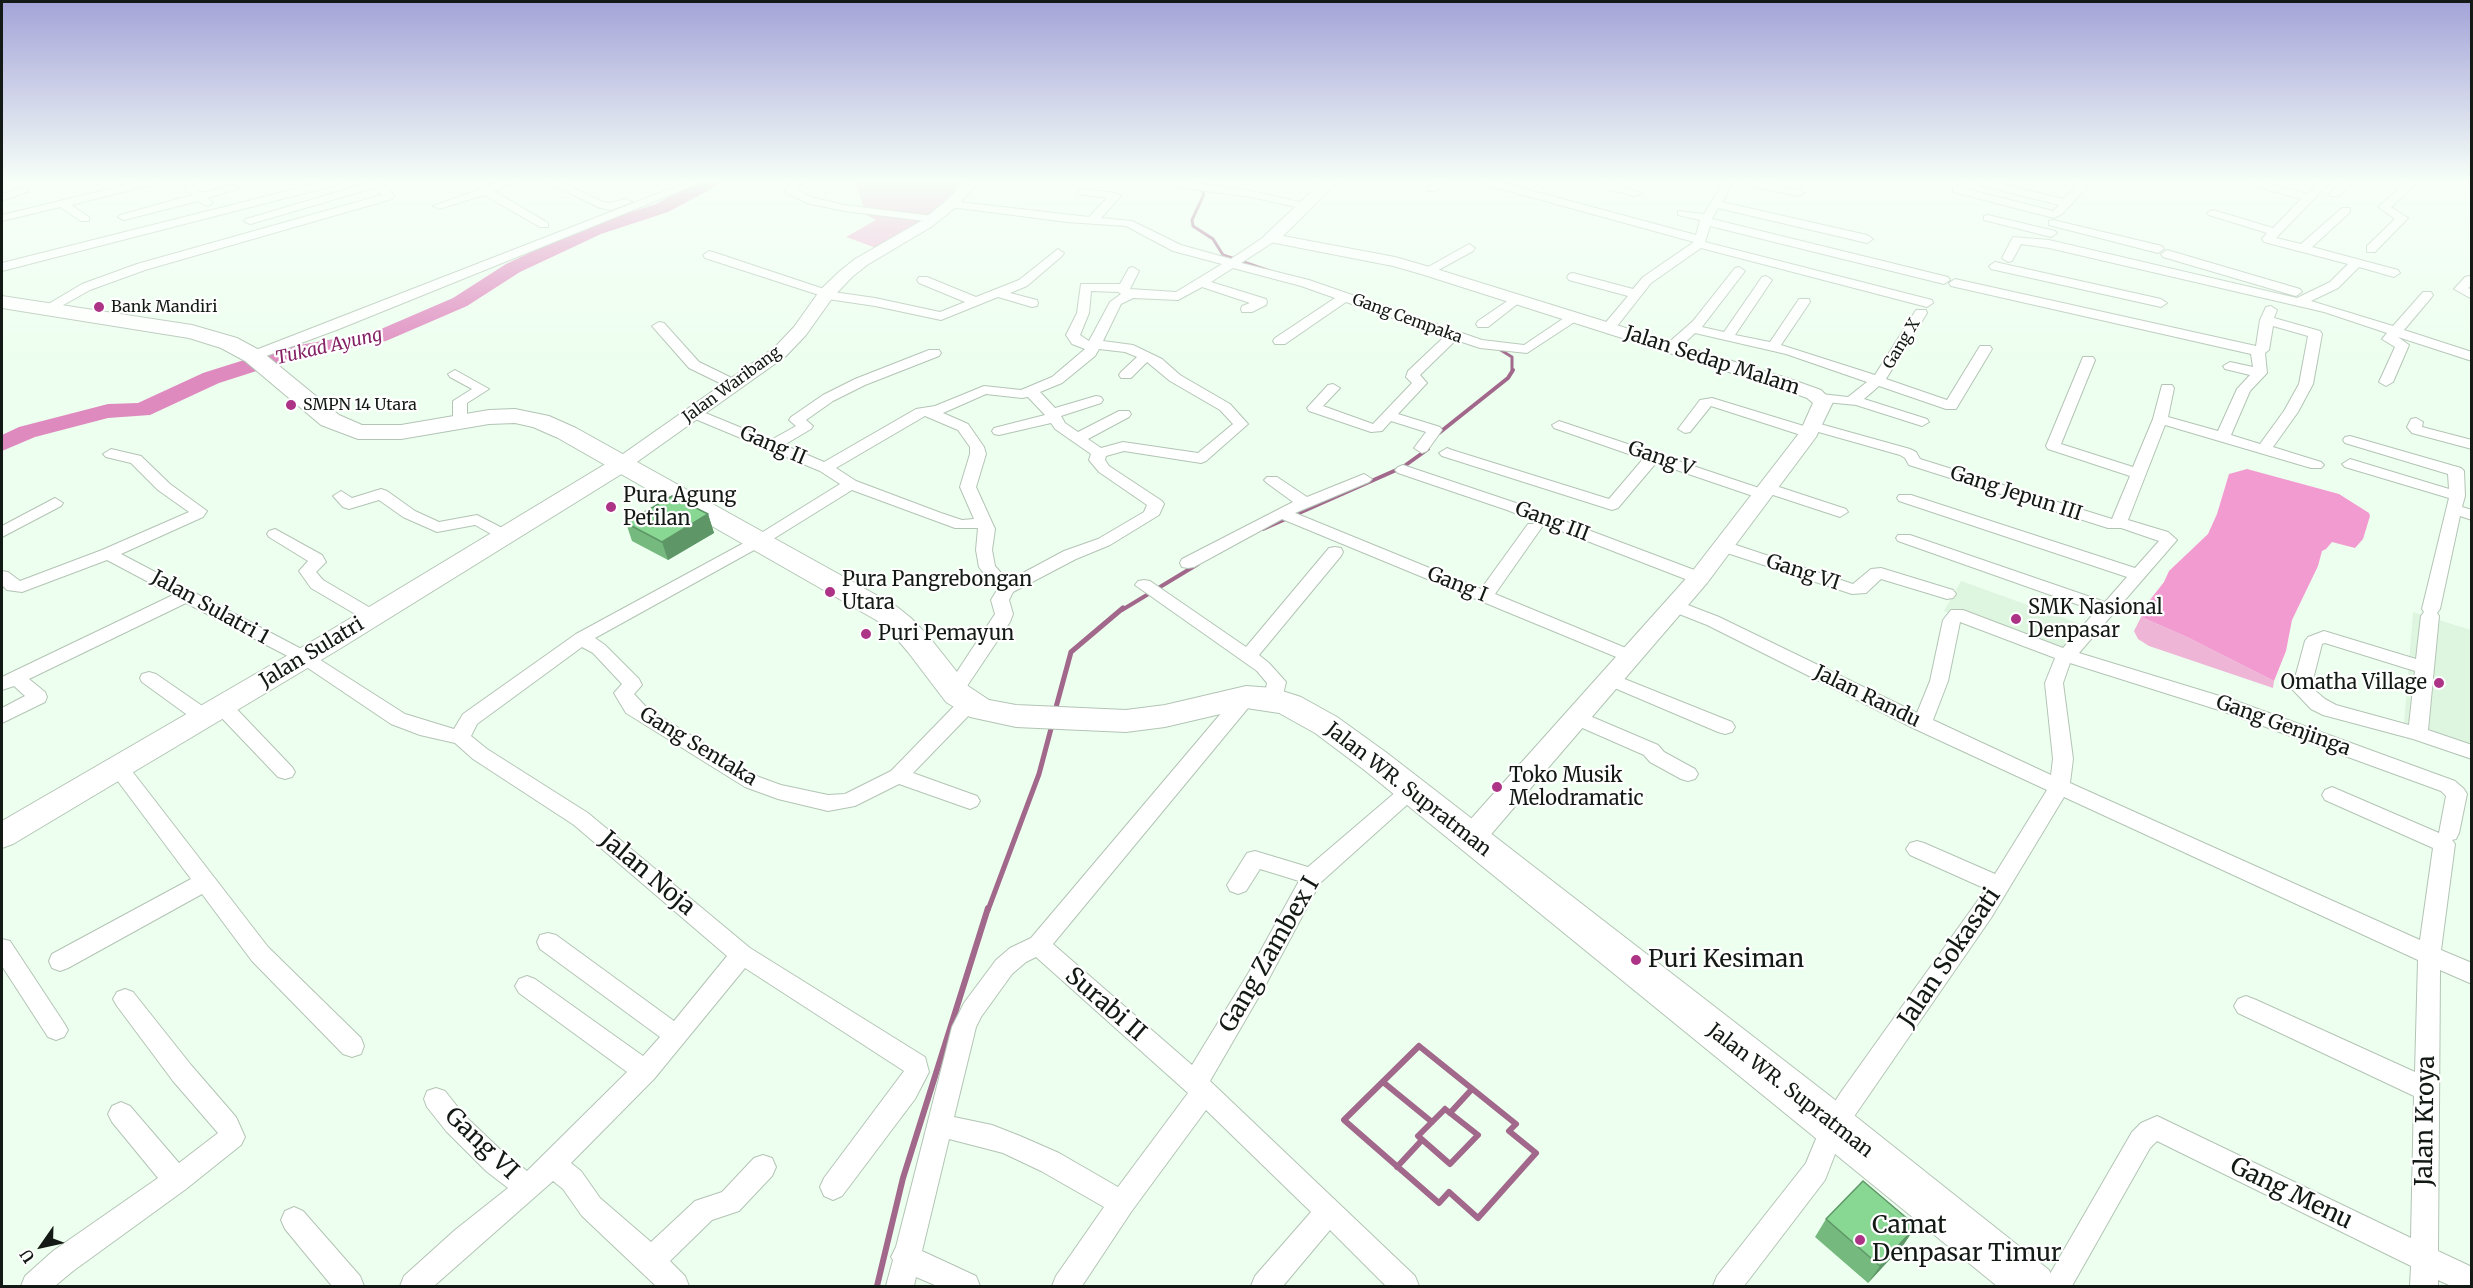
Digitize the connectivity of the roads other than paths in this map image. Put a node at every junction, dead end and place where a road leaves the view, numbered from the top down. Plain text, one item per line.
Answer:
1 (96, 243) edge
2 (229, 243) edge
3 (542, 243) edge
4 (897, 243) edge
5 (1168, 243) edge
6 (1262, 243) edge
7 (1301, 243) edge
8 (1698, 243) edge
9 (1704, 243) edge
10 (1822, 243) edge
11 (1844, 243) edge
12 (2017, 243) edge
13 (2065, 243) edge
14 (2120, 243) edge
15 (2284, 243) edge
16 (2309, 243) edge
17 (2378, 243) edge
18 (1469, 248) dead end
19 (2304, 248) junction
20 (2372, 249) dead end
21 (1876, 251) dead end
22 (1058, 253) dead end
23 (709, 255) dead end
24 (2008, 258) dead end
25 (1235, 262) junction
26 (2356, 263) junction
27 (1995, 266) dead end
28 (2, 267) edge
29 (1133, 271) dead end
30 (1427, 271) junction
31 (1739, 271) dead end
32 (2091, 271) junction
33 (2394, 273) dead end
34 (1573, 276) dead end
35 (923, 280) dead end
36 (1766, 280) dead end
37 (2469, 280) dead end
38 (1201, 283) junction
39 (1127, 291) junction
40 (997, 292) junction
41 (826, 294) junction
42 (1635, 294) junction
43 (2427, 295) dead end
44 (2472, 295) edge
45 (1345, 297) junction
46 (1516, 299) junction
47 (2279, 299) junction
48 (2303, 300) junction
49 (974, 301) junction
50 (2, 302) edge
51 (1804, 302) dead end
52 (1032, 303) dead end
53 (2161, 303) dead end
54 (46, 309) junction
55 (1248, 309) dead end
56 (1575, 317) junction
57 (2266, 320) junction
58 (1483, 324) dead end
59 (659, 326) dead end
60 (1609, 327) junction
61 (1693, 329) junction
62 (2396, 331) junction
63 (1454, 335) junction
64 (1726, 338) junction
65 (1280, 341) dead end
66 (2472, 342) edge
67 (1094, 346) junction
68 (1672, 347) junction
69 (1773, 347) junction
70 (1985, 349) dead end
71 (2258, 351) junction
72 (934, 353) dead end
73 (2467, 356) edge
74 (1145, 357) junction
75 (2088, 360) dead end
76 (262, 363) junction
77 (2230, 366) dead end
78 (2260, 373) junction
79 (455, 374) dead end
80 (1126, 375) dead end
81 (1876, 381) junction
82 (2386, 382) dead end
83 (735, 385) junction
84 (1333, 388) dead end
85 (2167, 388) dead end
86 (1030, 391) junction
87 (1821, 398) junction
88 (1096, 400) dead end
89 (1854, 400) junction
90 (929, 412) junction
91 (693, 413) junction
92 (1124, 414) dead end
93 (1053, 416) junction
94 (1389, 416) junction
95 (2160, 419) junction
96 (460, 421) junction
97 (1922, 422) dead end
98 (2416, 422) dead end
99 (1559, 425) dead end
100 (1685, 429) dead end
101 (1811, 429) junction
102 (999, 430) dead end
103 (1078, 438) junction
104 (2222, 438) junction
105 (2350, 440) dead end
106 (2472, 445) edge
107 (774, 446) junction
108 (1422, 448) dead end
109 (2263, 450) junction
110 (1099, 453) junction
111 (1448, 453) dead end
112 (111, 454) dead end
113 (1653, 457) junction
114 (2350, 464) dead end
115 (620, 465) junction
116 (2316, 465) dead end
117 (825, 468) junction
118 (1403, 470) dead end
119 (2139, 474) junction
120 (1364, 479) dead end
121 (1272, 480) dead end
122 (851, 484) junction
123 (1765, 491) junction
124 (341, 496) dead end
125 (1905, 498) dead end
126 (2455, 502) junction
127 (55, 503) dead end
128 (1305, 503) junction
129 (1840, 512) dead end
130 (2472, 514) edge
131 (1285, 515) junction
132 (985, 522) junction
133 (2119, 522) junction
134 (1534, 527) dead end
135 (2, 532) edge
136 (275, 534) dead end
137 (506, 536) junction
138 (1904, 538) dead end
139 (759, 541) junction
140 (2167, 542) joint
141 (1724, 546) junction
142 (1335, 552) dead end
143 (108, 554) junction
144 (1188, 563) dead end
145 (2138, 575) junction
146 (2, 576) edge
147 (1699, 578) junction
148 (1148, 588) dead end
149 (1006, 589) junction
150 (1947, 594) dead end
151 (188, 595) junction
152 (1484, 597) junction
153 (1675, 606) junction
154 (2108, 609) junction
155 (373, 617) junction
156 (582, 638) junction
157 (1249, 655) junction
158 (2065, 655) junction
159 (1632, 657) junction
160 (305, 658) junction
161 (2425, 668) junction
162 (149, 678) dead end
163 (1612, 680) junction
164 (9, 681) edge
165 (961, 697) junction
166 (1259, 698) junction
167 (213, 712) junction
168 (2, 716) edge
169 (1578, 718) junction
170 (470, 719) junction
171 (1922, 724) junction
172 (1725, 727) dead end
173 (436, 732) junction
174 (2418, 734) junction
175 (461, 738) junction
176 (2472, 752) edge
177 (118, 767) junction
178 (285, 771) dead end
179 (1688, 774) dead end
180 (898, 776) junction
181 (2060, 786) junction
182 (1411, 790) junction
183 (2332, 795) dead end
184 (970, 801) dead end
185 (2449, 833) dead end
186 (2, 837) edge
187 (1471, 838) junction
188 (1917, 849) dead end
189 (1312, 877) junction
190 (204, 882) junction
191 (1238, 885) dead end
192 (2000, 886) junction
193 (548, 942) dead end
194 (1039, 945) junction
195 (2, 948) edge
196 (742, 955) junction
197 (2429, 956) junction
198 (60, 961) dead end
199 (2472, 974) edge
200 (527, 986) dead end
201 (125, 999) dead end
202 (2246, 1006) dead end
203 (56, 1030) dead end
204 (675, 1035) junction
205 (352, 1046) dead end
206 (645, 1071) junction
207 (1199, 1088) junction
208 (2426, 1089) junction
209 (436, 1099) dead end
210 (121, 1114) dead end
211 (939, 1125) junction
212 (1834, 1125) junction
213 (552, 1164) junction
214 (763, 1167) dead end
215 (177, 1180) junction
216 (833, 1187) dead end
217 (528, 1188) junction
218 (1122, 1203) junction
219 (1329, 1210) junction
220 (294, 1220) dead end
221 (906, 1257) junction
222 (2424, 1259) junction
223 (651, 1261) junction
224 (2472, 1282) edge
225 (35, 1287) edge
226 (350, 1287) edge
227 (414, 1287) edge
228 (675, 1287) edge
229 (900, 1287) edge
230 (966, 1287) edge
231 (1066, 1287) edge
232 (1265, 1287) edge
233 (1405, 1287) edge
234 (1727, 1287) edge
235 (2032, 1287) edge
236 (2057, 1287) edge
237 (2424, 1287) edge

1 - 28 street
2 - 54 street
3 - 76 street
4 - 41 street, Jalan Waribang
5 - 25 street, Gang Cempaka
6 - 25 street
7 - 30 street, Jalan Sedap Malam
8 - 42 street
9 - 81 street, Gang X
10 - 71 street
11 - 21 street
12 - 24 street
13 - 32 street
14 - 48 street
15 - 19 street
16 - 19 street
17 - 20 street
18 - 30 street
19 - 26 street
22 - 40 street
23 - 41 street
25 - 38 street
25 - 45 street, Gang Cempaka
26 - 33 street
26 - 48 street
27 - 32 street
29 - 39 street
30 - 46 street, Jalan Sedap Malam
31 - 61 street
32 - 47 street
32 - 53 street
34 - 42 street
35 - 49 street
36 - 64 street
37 - 44 street
38 - 39 street
38 - 55 street
39 - 67 street
39 - 67 street
40 - 49 street
40 - 52 street
41 - 49 street
41 - 83 street, Jalan Waribang
42 - 60 street
43 - 62 street
45 - 63 street, Gang Cempaka
45 - 65 street
46 - 56 street, Jalan Sedap Malam
46 - 58 street
47 - 48 street
47 - 57 street
48 - 62 street
50 - 54 main road
51 - 69 street
54 - 76 main road
56 - 60 street, Jalan Sedap Malam
56 - 63 street, Gang Cempaka
57 - 71 street
57 - 109 street
59 - 83 street
60 - 68 street, Jalan Sedap Malam
61 - 64 street
61 - 68 street
62 - 73 street
62 - 82 street
63 - 94 street
64 - 69 street
66 - 73 street
67 - 74 street
67 - 86 street
68 - 87 street, Jalan Sedap Malam
69 - 81 street
70 - 81 street
71 - 78 street
72 - 107 street
74 - 80 street
74 - 110 street
75 - 119 street
76 - 96 main road
77 - 78 street
78 - 104 street
79 - 96 street
81 - 89 street, Gang X
83 - 91 street, Jalan Waribang
84 - 94 street
85 - 95 street
86 - 90 street
86 - 93 street
87 - 89 street
87 - 101 street, Jalan Sedap Malam
88 - 93 street
89 - 97 street
90 - 117 street
90 - 132 street
91 - 107 street, Gang II
91 - 115 street, Jalan Waribang
92 - 103 street
93 - 102 street
93 - 103 street
94 - 108 street
95 - 104 street
95 - 119 street
96 - 115 main road
98 - 106 street
99 - 113 street, Gang V
100 - 101 street, Gang Jepun III
101 - 123 street, Jalan Sedap Malam
101 - 133 street, Gang Jepun III
103 - 110 street
104 - 109 street
105 - 126 street
107 - 117 street, Gang II
109 - 116 street
110 - 149 street
111 - 113 street
112 - 143 street
113 - 123 street, Gang V
114 - 126 street
115 - 137 main road, Jalan Sulatri
115 - 139 main road
117 - 122 street, Gang II
118 - 147 street, Gang III
119 - 133 street
120 - 128 street
121 - 128 street
122 - 132 street, Gang II
122 - 139 street
123 - 129 street, Gang V
123 - 141 street, Jalan Sedap Malam
124 - 137 street
125 - 145 street
126 - 130 street
126 - 161 street
127 - 135 street
128 - 131 street
131 - 144 street
131 - 152 street, Gang I
132 - 149 street
133 - 140 street, Gang Jepun III
134 - 152 street
136 - 155 street
137 - 155 main road, Jalan Sulatri
138 - 154 street
139 - 156 street
139 - 165 main road
140 - 145 street, Jalan Sokasati
141 - 147 street, Jalan Sedap Malam
141 - 150 street, Gang VI
142 - 157 street
143 - 146 street
143 - 151 street, Jalan Sulatri 1
145 - 154 street, Jalan Sokasati
147 - 153 street, Jalan Sedap Malam
148 - 157 street
149 - 165 street, Gang Sentaka
151 - 160 street, Jalan Sulatri 1
151 - 164 street
152 - 159 street, Gang I
153 - 159 street, Jalan Sedap Malam
153 - 171 street, Jalan Randu
154 - 158 street, Jalan Sokasati
155 - 160 main road, Jalan Sulatri
156 - 170 street
156 - 180 street, Gang Sentaka
157 - 166 street
158 - 171 street
158 - 181 street, Jalan Sokasati
158 - 185 street, Gang Genjinga
159 - 163 street, Jalan Sedap Malam
160 - 167 main road, Jalan Sulatri
160 - 173 street, Jalan Sulatri 1
161 - 174 street
161 - 174 street
162 - 167 street
163 - 169 street, Jalan Sedap Malam
163 - 172 street
164 - 168 street
165 - 166 main road
165 - 180 street, Gang Sentaka
166 - 182 main road, Jalan WR. Supratman
166 - 194 street
167 - 177 main road, Jalan Sulatri
167 - 178 street
169 - 179 street
169 - 187 street, Jalan Sedap Malam
170 - 173 street
170 - 175 street
171 - 181 street, Jalan Randu
173 - 175 street, Jalan Sulatri 1
174 - 176 street
175 - 196 street, Jalan Noja
177 - 186 main road, Jalan Sulatri
177 - 190 street
180 - 184 street
181 - 192 street, Jalan Sokasati
181 - 197 street
182 - 187 main road, Jalan WR. Supratman
182 - 189 street, Gang Zambex I
183 - 197 street
187 - 212 main road, Jalan WR. Supratman
188 - 192 street
189 - 191 street
189 - 207 street, Gang Zambex I
190 - 198 street
190 - 205 street
192 - 212 street, Jalan Sokasati
193 - 204 street
194 - 207 street, Surabi II
194 - 211 street
195 - 203 street
196 - 204 street
196 - 216 street, Jalan Noja
197 - 199 street
197 - 208 street, Jalan Kroya
200 - 206 street
201 - 215 street
202 - 208 street
204 - 206 street
206 - 213 street
207 - 218 street, Gang Zambex I
207 - 219 street, Surabi II
208 - 222 street, Jalan Kroya
209 - 217 street, Gang VI
210 - 215 street
211 - 218 street
211 - 221 street
212 - 234 street, Jalan Sokasati
212 - 235 main road, Jalan WR. Supratman
213 - 217 street
213 - 223 street
214 - 223 street
215 - 225 street
217 - 227 street
218 - 231 street, Gang Zambex I
219 - 232 street
219 - 233 street, Surabi II
220 - 226 street
221 - 229 street
221 - 230 street
222 - 224 street, Gang Menu
222 - 236 street, Gang Menu
222 - 237 street, Jalan Kroya
223 - 228 street

